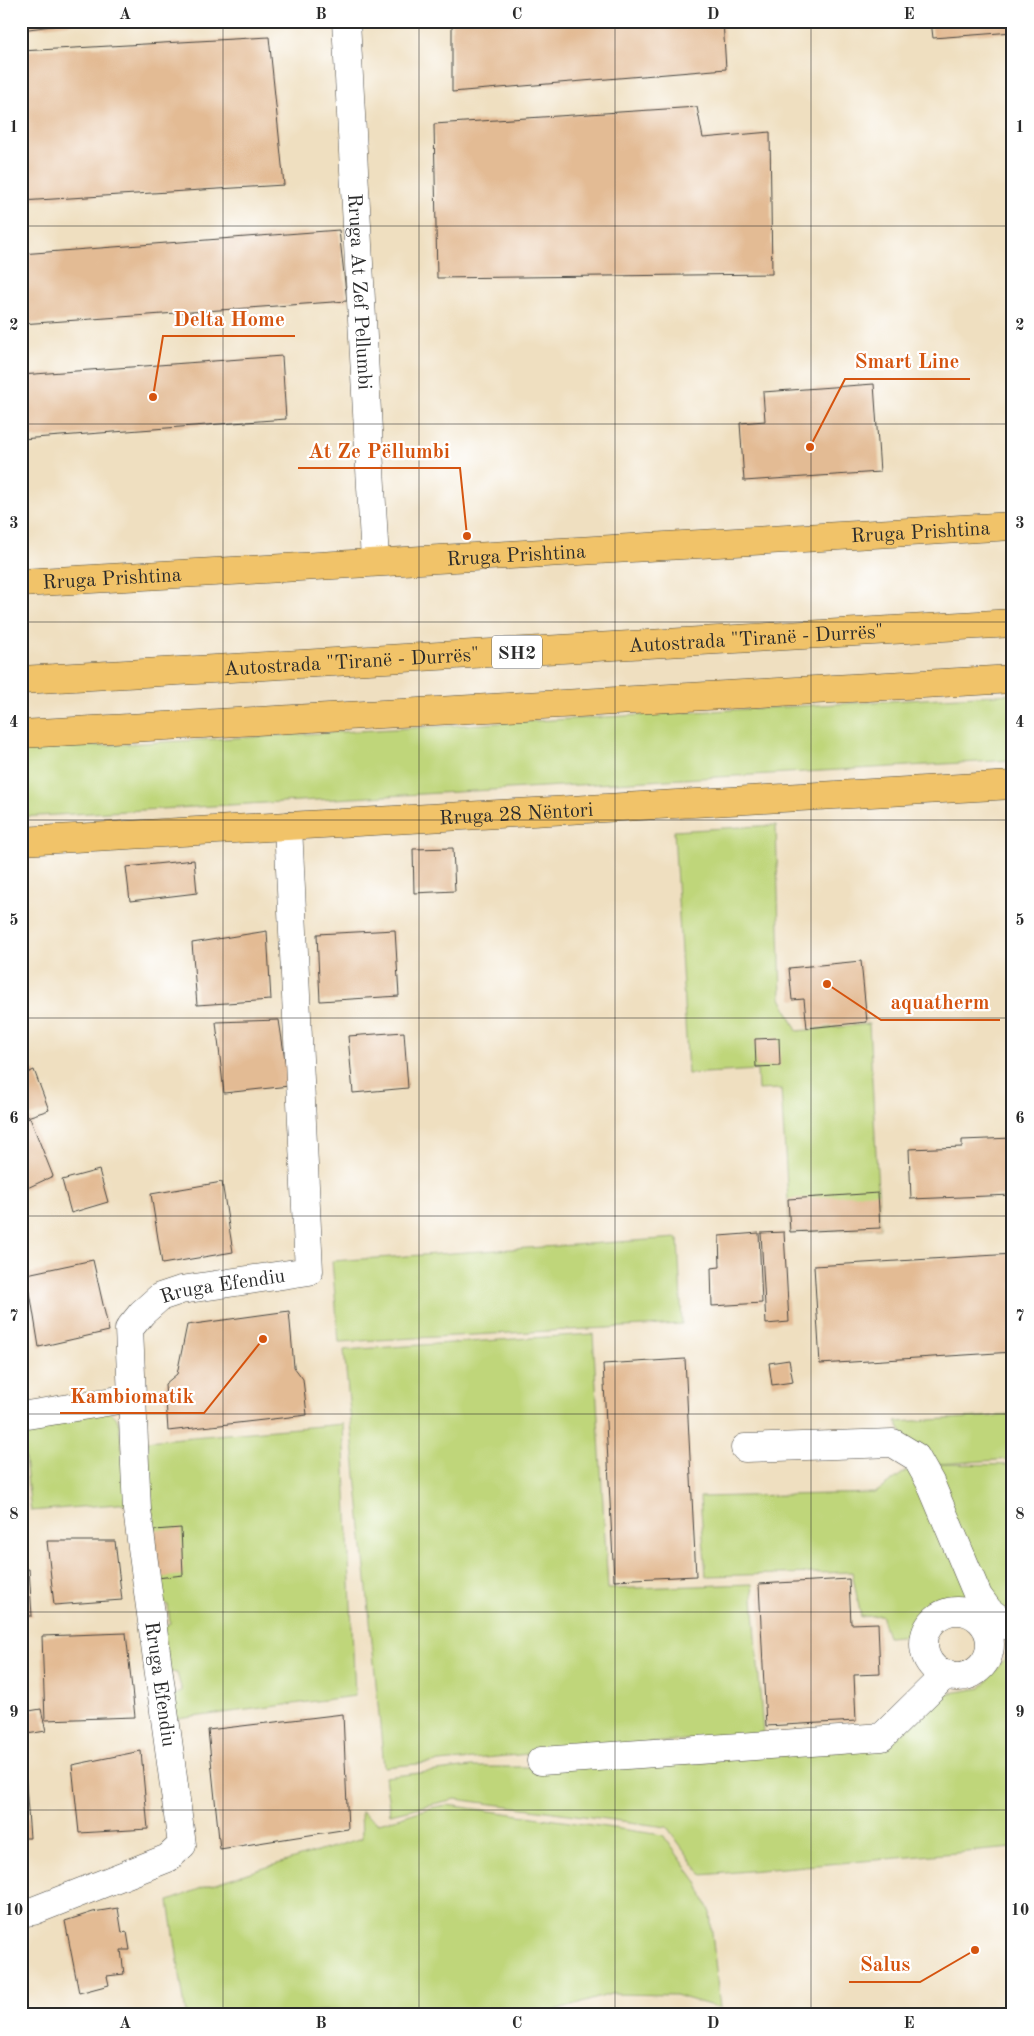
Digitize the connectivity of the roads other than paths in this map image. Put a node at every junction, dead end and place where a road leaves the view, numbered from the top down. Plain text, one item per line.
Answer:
1 (346, 21) edge
2 (1013, 526) edge
3 (375, 561) junction
4 (21, 583) edge
5 (1013, 623) edge
6 (1013, 679) edge
7 (21, 680) edge
8 (21, 734) edge
9 (1013, 785) edge
10 (288, 826) junction
11 (21, 841) edge
12 (131, 1398) junction
13 (21, 1416) edge
14 (745, 1448) dead end
15 (980, 1610) junction
16 (1013, 1627) edge
17 (946, 1674) junction
18 (542, 1761) dead end
19 (21, 1913) edge

1 - 3 street, Rruga At Zef Pellumbi
2 - 3 main road, Rruga Prishtina
3 - 4 main road, Rruga Prishtina
5 - 7 main road, Autostrada "Tiranë - Durrës" / SH2
6 - 8 main road
9 - 10 main road, Rruga 28 Nëntori
10 - 11 main road, Rruga 28 Nëntori
10 - 12 street, Rruga Efendiu
12 - 13 street
12 - 19 street, Rruga Efendiu
14 - 15 street
15 - 16 street
15 - 17 street
15 - 17 street
17 - 18 street

